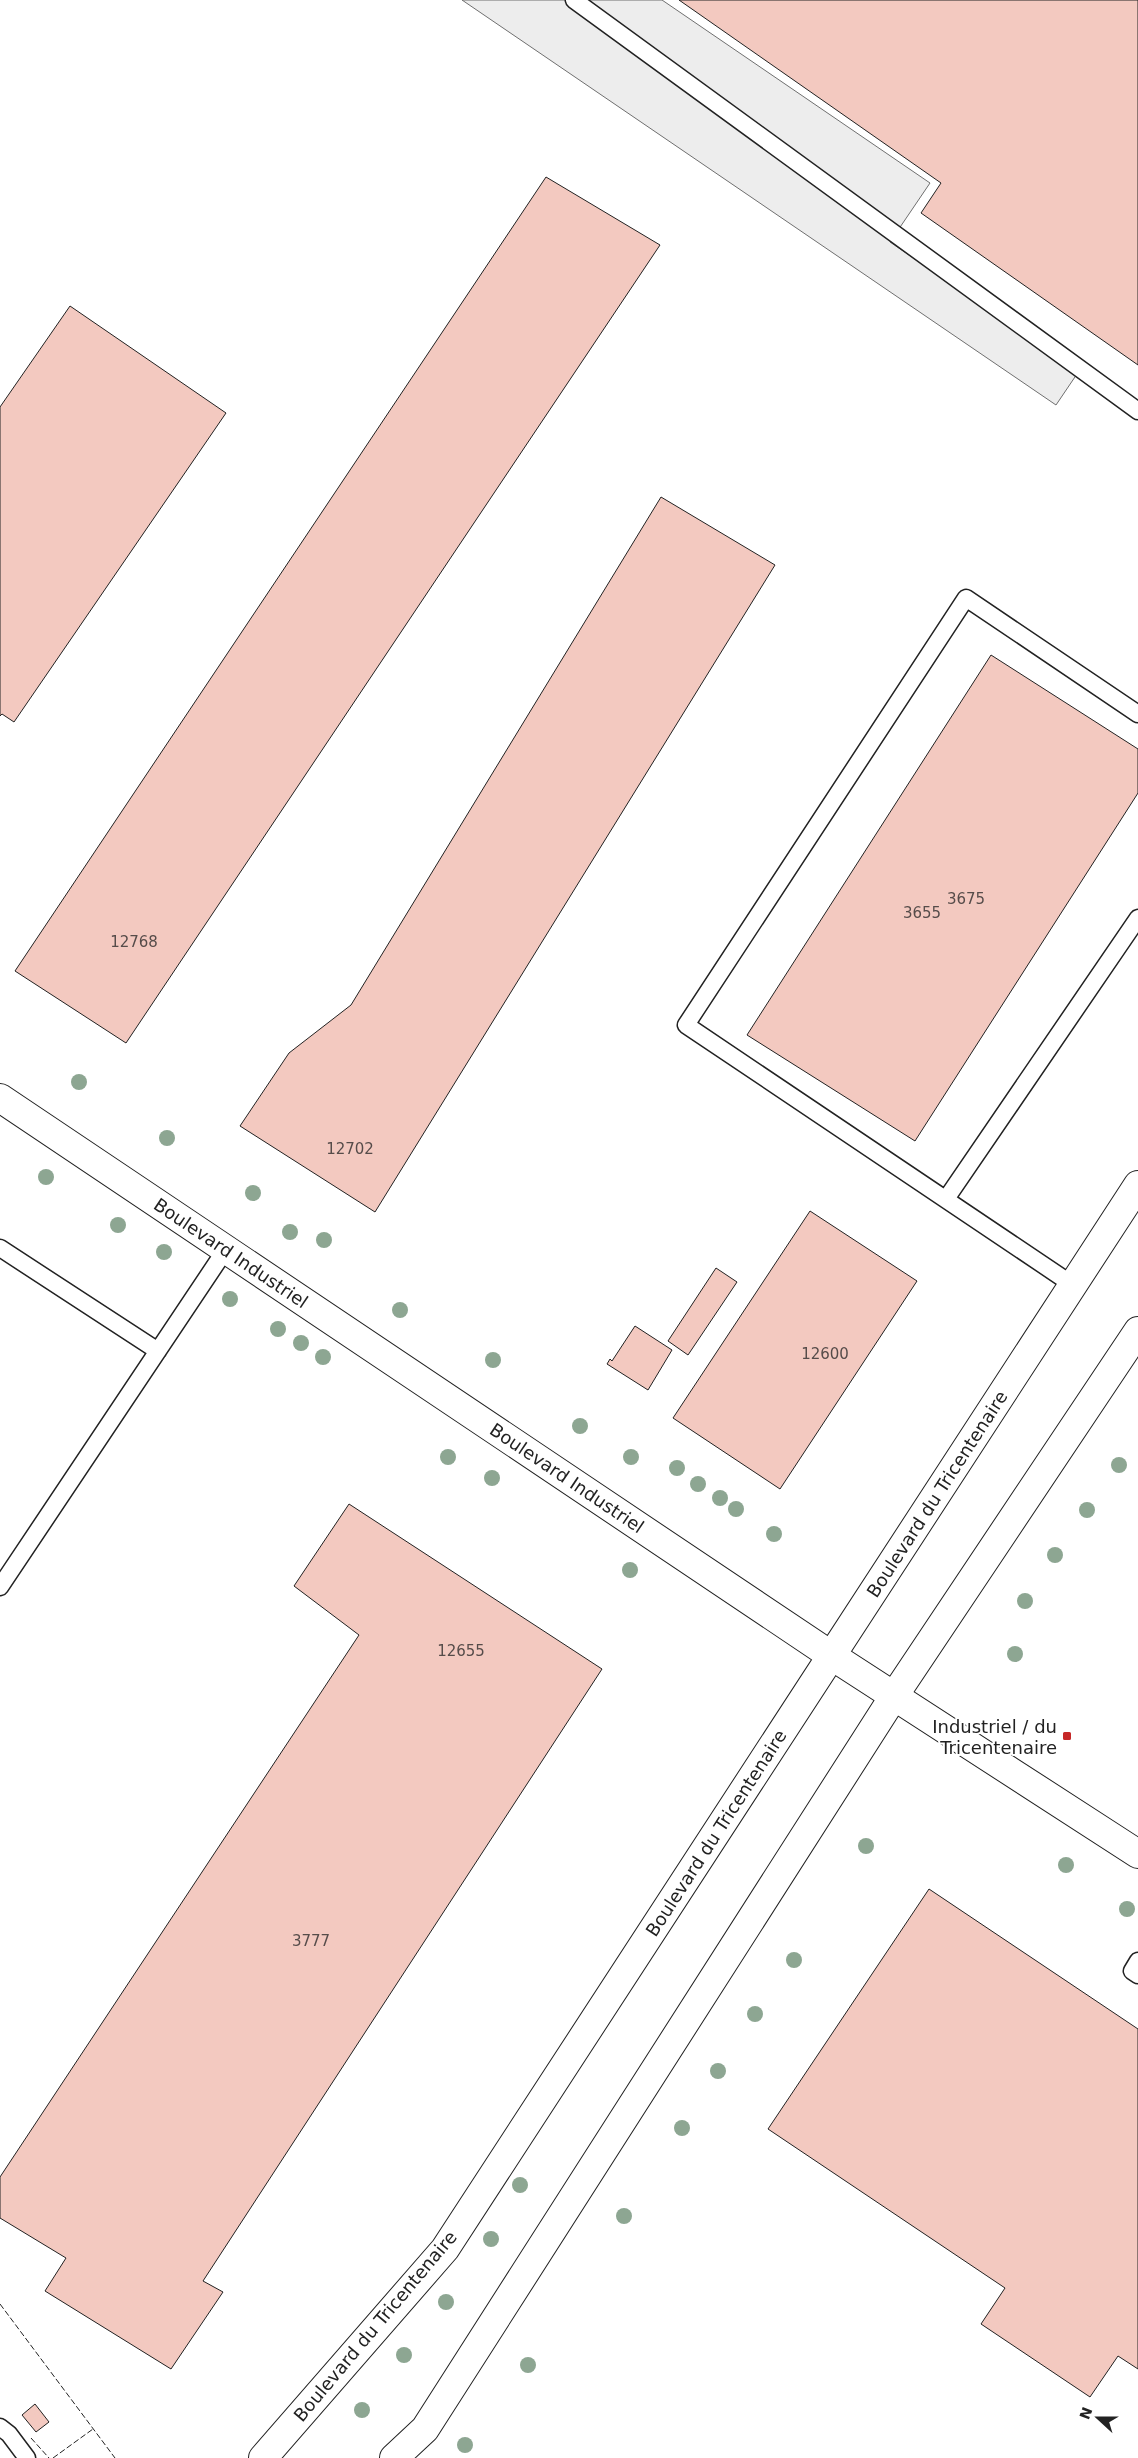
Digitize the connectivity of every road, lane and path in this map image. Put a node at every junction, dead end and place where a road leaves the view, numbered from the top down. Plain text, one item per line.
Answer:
1 (574, 0) edge
2 (1138, 411) edge
3 (1138, 714) edge
4 (1138, 918) edge
5 (0, 1098) edge
6 (1138, 1185) edge
7 (946, 1199) junction
8 (0, 1248) edge
9 (226, 1249) junction
10 (1073, 1285) junction
11 (1138, 1331) edge
12 (158, 1351) junction
13 (0, 1587) edge
14 (832, 1656) junction
15 (894, 1696) junction
16 (1138, 1854) edge
17 (1138, 1961) edge
18 (1138, 1975) edge
19 (0, 2427) edge
20 (27, 2458) edge
21 (263, 2458) edge
22 (394, 2458) edge

1 - 2 lane
3 - 7 lane
4 - 7 lane
5 - 9 street, Boulevard Industriel
6 - 10 street, Boulevard du Tricentenaire
7 - 10 lane
8 - 12 lane
9 - 12 lane
9 - 14 street, Boulevard Industriel
10 - 14 street, Boulevard du Tricentenaire
11 - 15 street
12 - 13 lane
14 - 15 street, Boulevard Industriel
14 - 21 street, Boulevard du Tricentenaire
15 - 16 street, Boulevard Industriel
15 - 22 street
17 - 18 lane
19 - 20 lane

